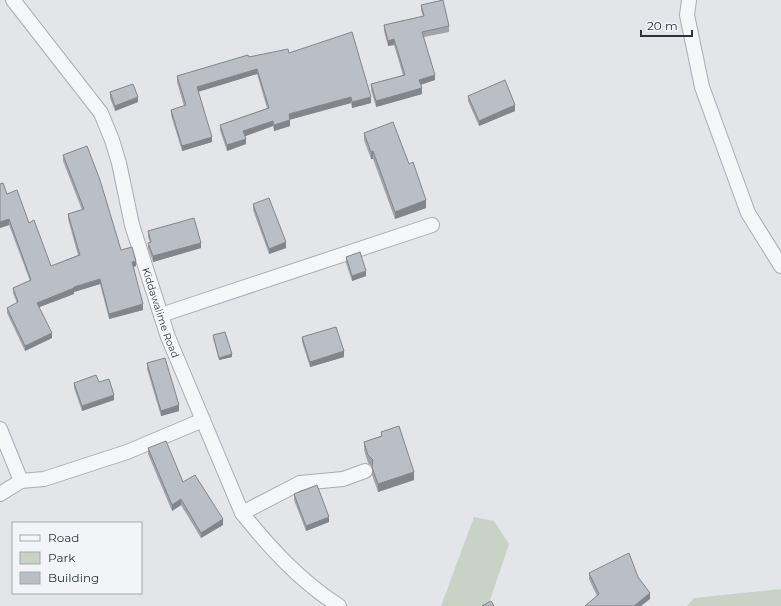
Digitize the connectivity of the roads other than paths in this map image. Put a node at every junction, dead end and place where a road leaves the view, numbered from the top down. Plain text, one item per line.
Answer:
1 (13, 0) edge
2 (689, 0) edge
3 (432, 225) dead end
4 (781, 266) edge
5 (161, 315) junction
6 (203, 420) junction
7 (0, 429) edge
8 (365, 471) dead end
9 (21, 482) junction
10 (0, 494) edge
11 (242, 513) junction
12 (339, 606) edge

1 - 5 street, Kiddawalime Road
2 - 4 street
3 - 5 street
5 - 6 street, Kiddawalime Road
6 - 9 street
6 - 11 street, Kiddawalime Road
7 - 9 street
8 - 11 street
9 - 10 street
11 - 12 street, Kiddawalime Road

